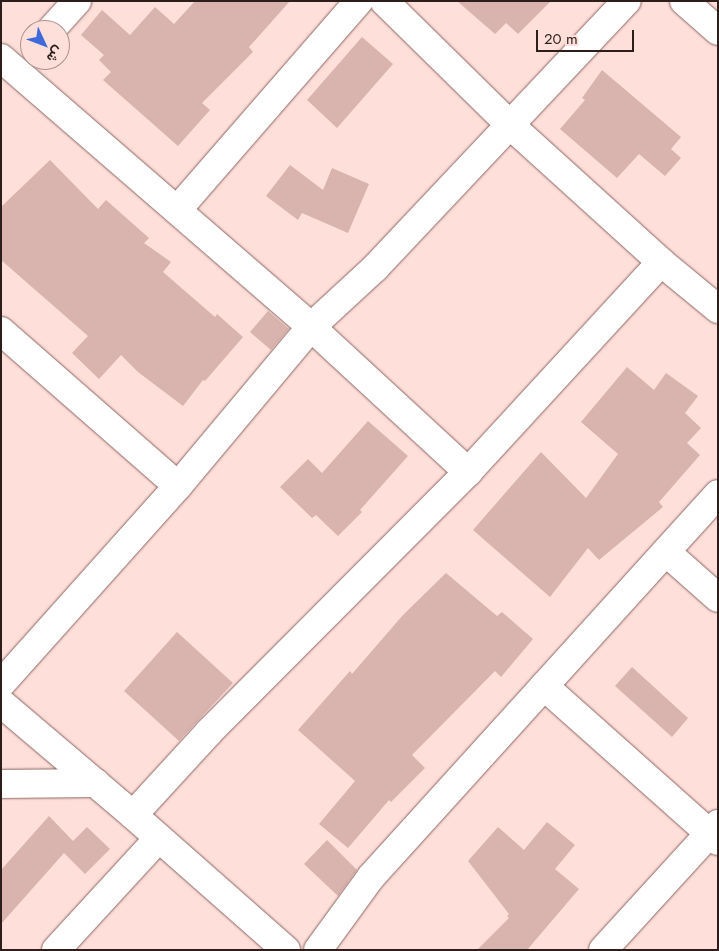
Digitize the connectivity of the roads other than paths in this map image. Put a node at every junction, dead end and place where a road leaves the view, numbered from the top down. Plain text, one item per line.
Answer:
1 (77, 1) edge
2 (359, 1) edge
3 (384, 1) edge
4 (627, 1) edge
5 (684, 1) edge
6 (60, 20) edge
7 (718, 30) edge
8 (15, 60) edge
9 (509, 124) junction
10 (178, 209) junction
11 (661, 262) junction
12 (718, 309) edge
13 (311, 327) junction
14 (1, 331) edge
15 (468, 472) junction
16 (178, 486) junction
17 (718, 494) edge
18 (666, 552) junction
19 (718, 598) edge
20 (1, 684) edge
21 (544, 686) junction
22 (1, 703) edge
23 (96, 783) junction
24 (1, 784) edge
25 (133, 815) junction
26 (715, 833) edge
27 (158, 839) junction
28 (56, 950) edge
29 (286, 950) edge
30 (318, 950) edge
31 (603, 950) edge

1 - 6 street
2 - 10 street
3 - 9 street
4 - 9 street
5 - 7 street
8 - 10 street
9 - 11 street
9 - 13 street
10 - 13 street
11 - 12 street
11 - 15 street
13 - 15 street
13 - 16 street
14 - 16 street
15 - 25 street
16 - 20 street
17 - 18 street
18 - 19 street
18 - 21 street
21 - 26 street
21 - 30 street
22 - 23 street
23 - 24 street
23 - 25 street
25 - 27 street
26 - 31 street
27 - 28 street
27 - 29 street

